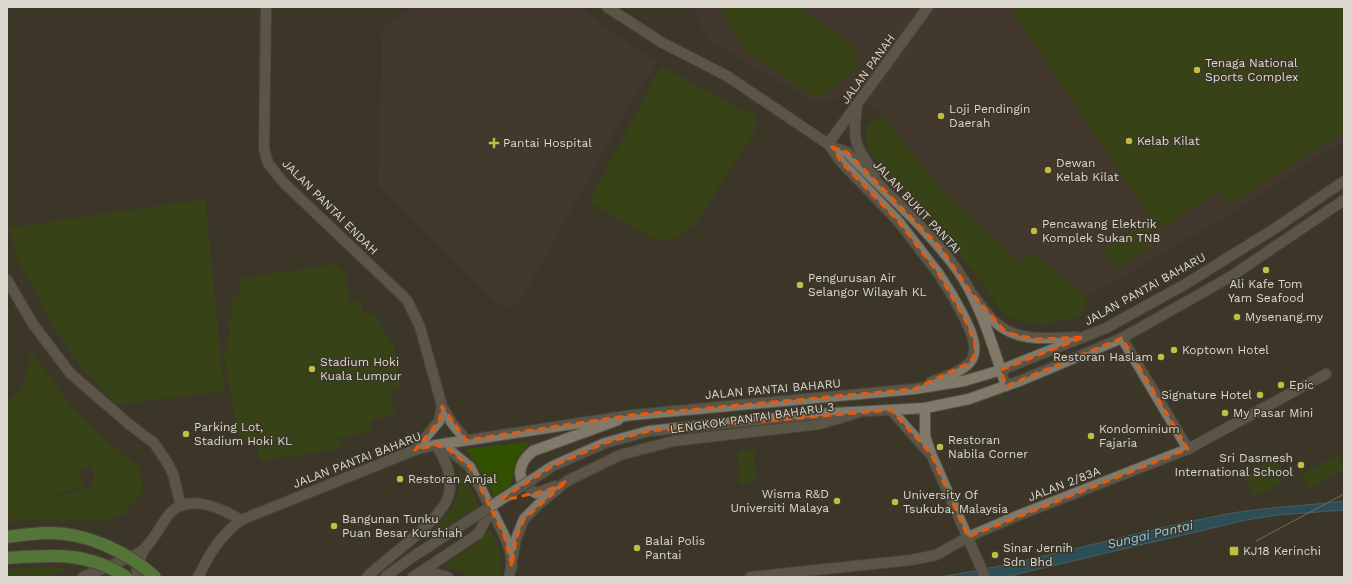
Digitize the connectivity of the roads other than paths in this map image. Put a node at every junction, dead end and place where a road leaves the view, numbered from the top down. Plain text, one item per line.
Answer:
1 (266, 7) edge
2 (607, 7) edge
3 (928, 7) edge
4 (857, 106) junction
5 (830, 146) junction
6 (1344, 181) edge
7 (892, 198) junction
8 (1344, 200) edge
9 (7, 280) edge
10 (970, 291) junction
11 (1084, 337) junction
12 (1122, 338) junction
13 (1001, 370) junction
14 (1326, 374) dead end
15 (1006, 386) junction
16 (914, 389) junction
17 (442, 406) junction
18 (925, 408) junction
19 (891, 410) junction
20 (862, 412) junction
21 (632, 415) junction
22 (466, 440) junction
23 (436, 445) junction
24 (1188, 449) junction
25 (415, 450) junction
26 (931, 454) junction
27 (567, 481) junction
28 (488, 501) junction
29 (181, 506) junction
30 (241, 520) junction
31 (7, 536) edge
32 (968, 537) junction
33 (144, 550) junction
34 (7, 558) edge
35 (512, 566) junction
36 (415, 576) edge
37 (83, 577) edge
38 (126, 577) edge
39 (137, 577) edge
40 (156, 577) edge
41 (198, 577) edge
42 (367, 577) edge
43 (385, 577) edge
44 (448, 577) edge
45 (509, 577) edge
46 (750, 577) edge
47 (986, 577) edge

1 - 17 street, JALAN PANTAI ENDAH
2 - 5 street, JALAN BUKIT PANTAI
3 - 4 street, JALAN PANAH
4 - 5 street, JALAN PANAH
4 - 7 street
5 - 7 street, JALAN BUKIT PANTAI
5 - 16 street, JALAN BUKIT PANTAI
6 - 11 street, JALAN PANTAI BAHARU
7 - 10 street, JALAN BUKIT PANTAI
8 - 12 street
9 - 29 street
10 - 11 street
10 - 13 street, JALAN BUKIT PANTAI
11 - 13 street, JALAN PANTAI BAHARU
12 - 15 street
12 - 24 street
13 - 15 street, JALAN BUKIT PANTAI
13 - 16 street, JALAN PANTAI BAHARU
14 - 24 street, JALAN 2/83A
15 - 18 street
16 - 21 street, JALAN PANTAI BAHARU
17 - 22 street, JALAN PANTAI ENDAH
17 - 25 street, JALAN PANTAI ENDAH
18 - 19 street
18 - 26 street
19 - 20 street
19 - 26 street
20 - 27 street, LENGKOK PANTAI BAHARU 3
20 - 43 street, bridge
21 - 22 street, JALAN PANTAI BAHARU
21 - 27 street
22 - 23 street, JALAN PANTAI BAHARU
23 - 25 street, JALAN PANTAI BAHARU
23 - 28 street
23 - 42 street
24 - 32 street, JALAN 2/83A
25 - 30 street, JALAN PANTAI BAHARU
26 - 32 street
27 - 35 street, LENGKOK PANTAI BAHARU 3
28 - 35 street
28 - 36 street
29 - 30 street
29 - 33 street
30 - 41 street, JALAN PANTAI BAHARU
31 - 40 highway, bridge
32 - 46 street, JALAN 2/83A
32 - 47 street
33 - 37 street
33 - 39 street
34 - 38 highway, bridge
35 - 45 street, LENGKOK PANTAI BAHARU 3
36 - 44 street

